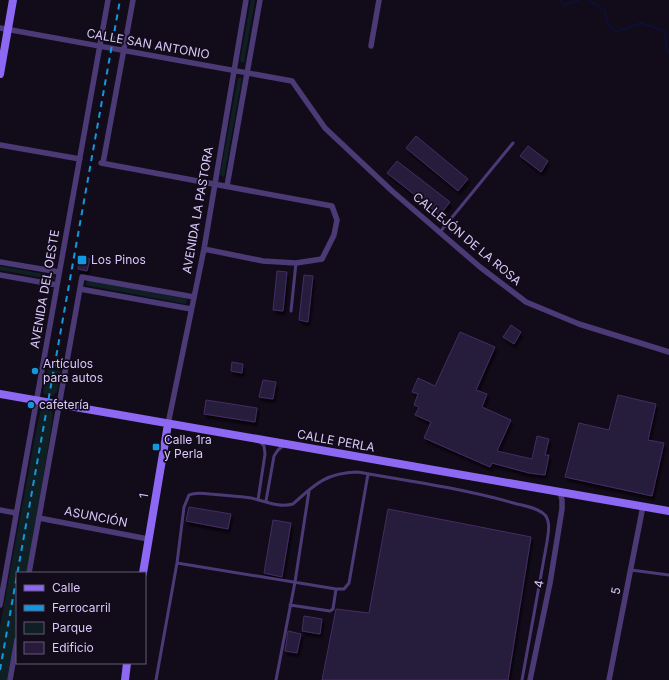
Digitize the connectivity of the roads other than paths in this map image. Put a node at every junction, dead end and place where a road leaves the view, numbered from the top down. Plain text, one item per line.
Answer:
1 (13, 0) edge
2 (108, 0) edge
3 (134, 0) edge
4 (246, 0) edge
5 (260, 0) edge
6 (379, 0) edge
7 (4, 29) edge
8 (100, 46) junction
9 (371, 46) dead end
10 (124, 51) junction
11 (234, 71) junction
12 (247, 73) junction
13 (0, 74) edge
14 (292, 81) joint
15 (513, 144) dead end
16 (0, 145) edge
17 (80, 159) junction
18 (215, 183) junction
19 (227, 186) junction
20 (440, 232) junction
21 (204, 249) junction
22 (0, 262) edge
23 (296, 264) junction
24 (59, 272) junction
25 (0, 275) edge
26 (57, 285) junction
27 (80, 289) junction
28 (194, 297) junction
29 (191, 309) junction
30 (291, 311) dead end
31 (669, 352) edge
32 (0, 394) edge
33 (36, 401) junction
34 (59, 405) junction
35 (168, 424) junction
36 (253, 438) junction
37 (287, 445) junction
38 (368, 474) junction
39 (309, 490) junction
40 (560, 492) junction
41 (258, 500) junction
42 (266, 501) junction
43 (643, 506) junction
44 (0, 510) edge
45 (669, 511) edge
46 (16, 514) junction
47 (39, 518) junction
48 (148, 538) junction
49 (176, 563) junction
50 (632, 570) junction
51 (29, 572) edge
52 (143, 572) edge
53 (669, 575) edge
54 (295, 582) junction
55 (336, 589) junction
56 (290, 605) junction
57 (0, 606) edge
58 (16, 646) edge
59 (128, 664) edge
60 (10, 680) edge
61 (124, 680) edge
62 (156, 680) edge
63 (276, 680) edge
64 (522, 680) edge
65 (530, 680) edge
66 (609, 680) edge

1 - 7 main road
2 - 8 street, AVENIDA DEL OESTE
3 - 10 street
4 - 11 street, AVENIDA LA PASTORA
5 - 12 street, AVENIDA LA PASTORA
6 - 9 street
7 - 8 street, CALLE SAN ANTONIO
7 - 13 main road
8 - 10 street, CALLE SAN ANTONIO
8 - 17 street, AVENIDA DEL OESTE
10 - 11 street, CALLE SAN ANTONIO
10 - 18 street
11 - 12 street, CALLE SAN ANTONIO
11 - 18 street, AVENIDA LA PASTORA
12 - 14 street, CALLE SAN ANTONIO
12 - 19 street, AVENIDA LA PASTORA
14 - 20 street, CALLEJÓN DE LA ROSA
15 - 20 lane
16 - 17 street
17 - 24 street, AVENIDA DEL OESTE
18 - 19 street
18 - 21 street, AVENIDA LA PASTORA
19 - 23 street
20 - 31 street, CALLEJÓN DE LA ROSA
21 - 23 street
21 - 28 street, AVENIDA LA PASTORA
22 - 24 street
23 - 30 lane
24 - 26 street, AVENIDA DEL OESTE
25 - 26 street
26 - 33 street, AVENIDA DEL OESTE
27 - 28 street
27 - 29 street
27 - 34 street
28 - 29 street, AVENIDA LA PASTORA
29 - 35 street, AVENIDA LA PASTORA
32 - 33 main road, CALLE PERLA
33 - 34 main road, CALLE PERLA
33 - 46 street, AVENIDA DEL OESTE
34 - 35 main road, CALLE PERLA
34 - 47 street
35 - 36 main road, CALLE PERLA
35 - 48 main road, 1
36 - 37 main road, CALLE PERLA
36 - 41 lane
37 - 40 main road, CALLE PERLA
37 - 42 lane
38 - 39 lane
38 - 55 lane
38 - 64 lane
39 - 42 lane
39 - 54 lane
40 - 43 main road, CALLE PERLA
40 - 65 street, 4
41 - 42 lane
41 - 49 lane
43 - 45 main road, CALLE PERLA
43 - 50 street, 5
44 - 46 street
46 - 57 street, AVENIDA DEL OESTE
47 - 48 street, ASUNCIÓN
47 - 51 street
48 - 52 main road, 1
49 - 54 lane
49 - 62 lane
50 - 53 lane
50 - 66 street, 5
54 - 55 lane
54 - 56 lane
55 - 56 lane
56 - 63 lane
58 - 60 street
59 - 61 main road

